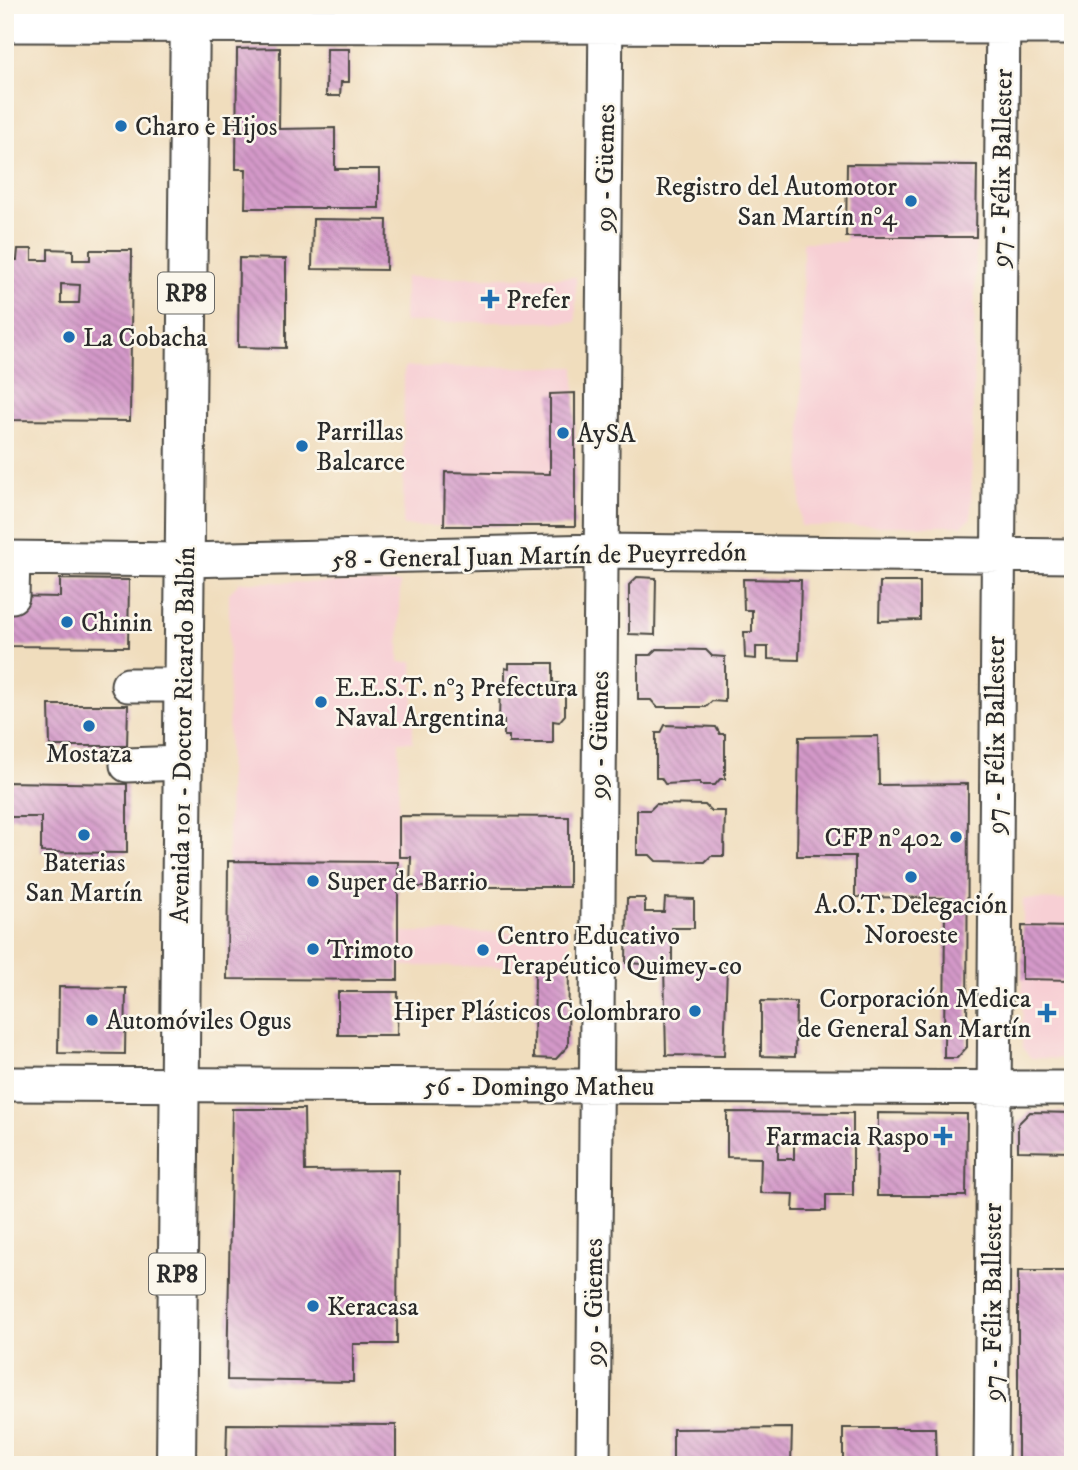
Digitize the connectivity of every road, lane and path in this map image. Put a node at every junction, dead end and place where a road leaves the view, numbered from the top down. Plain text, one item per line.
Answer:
1 (606, 15) edge
2 (189, 16) edge
3 (1003, 16) edge
4 (5, 25) edge
5 (1073, 27) edge
6 (599, 551) junction
7 (996, 556) junction
8 (1073, 556) edge
9 (9, 559) edge
10 (184, 560) junction
11 (12, 596) dead end
12 (128, 685) dead end
13 (183, 685) junction
14 (182, 763) junction
15 (127, 765) dead end
16 (178, 1083) junction
17 (5, 1084) edge
18 (594, 1087) junction
19 (993, 1087) junction
20 (1073, 1088) edge
21 (176, 1465) edge
22 (593, 1465) edge
23 (991, 1465) edge

1 - 2 street
1 - 3 street
1 - 6 street, 99 - Güemes
2 - 4 street
2 - 10 main road, Avenida 101 - Doctor Ricardo Balbín / RP8
3 - 5 street
3 - 7 street, 97 - Félix Ballester
6 - 7 street, 58 - General Juan Martín de Pueyrredón
6 - 10 street, 58 - General Juan Martín de Pueyrredón
6 - 18 street, 99 - Güemes
7 - 8 street, 58 - General Juan Martín de Pueyrredón
7 - 19 street, 97 - Félix Ballester
9 - 10 street, 58 - General Juan Martín de Pueyrredón
9 - 11 street
10 - 13 main road, Avenida 101 - Doctor Ricardo Balbín / RP8
12 - 13 street
13 - 14 main road, Avenida 101 - Doctor Ricardo Balbín / RP8
14 - 15 street
14 - 16 main road, Avenida 101 - Doctor Ricardo Balbín / RP8
16 - 17 street, 56 - Domingo Matheu
16 - 18 street, 56 - Domingo Matheu
16 - 21 main road, Avenida 101 - Doctor Ricardo Balbín / RP8
18 - 19 street, 56 - Domingo Matheu
18 - 22 street, 99 - Güemes
19 - 20 street, 56 - Domingo Matheu
19 - 23 street, 97 - Félix Ballester

